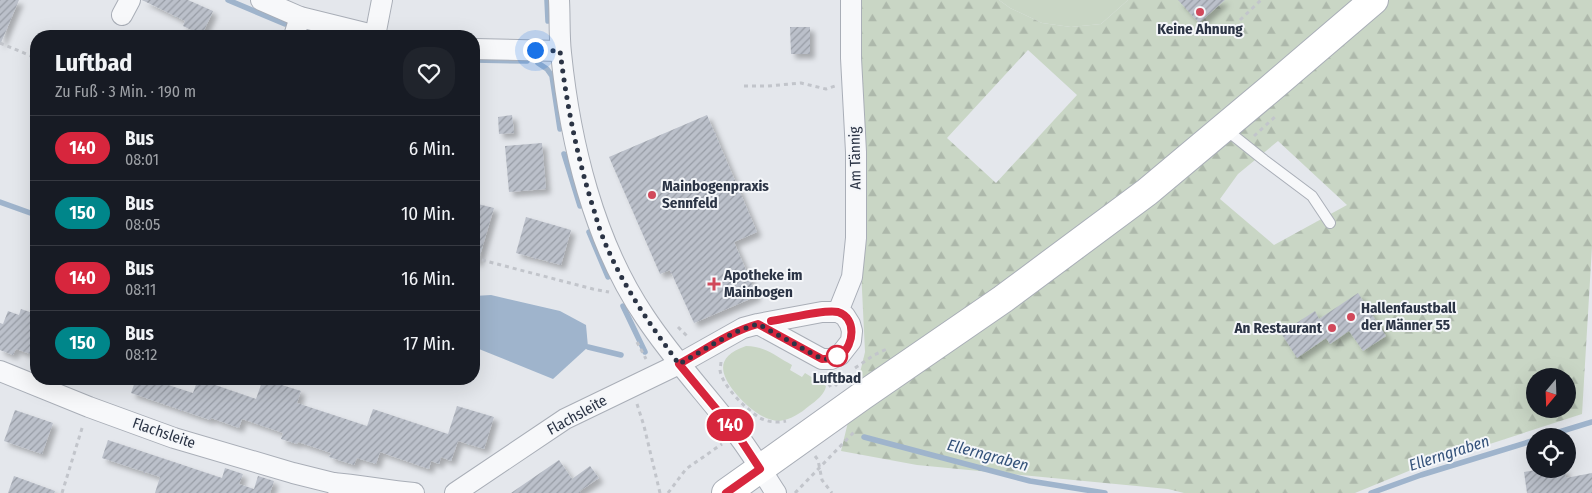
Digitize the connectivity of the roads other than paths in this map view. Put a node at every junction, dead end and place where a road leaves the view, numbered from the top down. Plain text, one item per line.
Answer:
1 (261, 0) edge
2 (382, 0) edge
3 (559, 0) edge
4 (851, 0) edge
5 (1374, 0) edge
6 (300, 17) junction
7 (296, 30) edge
8 (352, 30) edge
9 (377, 30) edge
10 (480, 49) edge
11 (560, 51) junction
12 (1224, 128) junction
13 (1330, 223) dead end
14 (838, 312) junction
15 (758, 324) junction
16 (679, 364) junction
17 (0, 371) edge
18 (30, 383) edge
19 (35, 385) edge
20 (760, 469) junction
21 (338, 488) edge
22 (414, 493) edge
23 (446, 493) edge
24 (455, 493) edge
25 (726, 493) edge
26 (776, 493) edge

1 - 6 street
2 - 9 street
3 - 11 street
4 - 14 street, Am Tännig
5 - 12 main road
6 - 7 street
6 - 8 street
10 - 11 street
11 - 16 street
12 - 13 lane
12 - 20 main road
14 - 15 street, Flachsleite
14 - 15 street
15 - 16 street, Flachsleite
16 - 20 street
16 - 24 street, Flachsleite
17 - 18 street, Flachsleite
19 - 21 street, Flachsleite
20 - 25 main road
20 - 26 street
21 - 22 street, Flachsleite
23 - 24 street, Flachsleite

